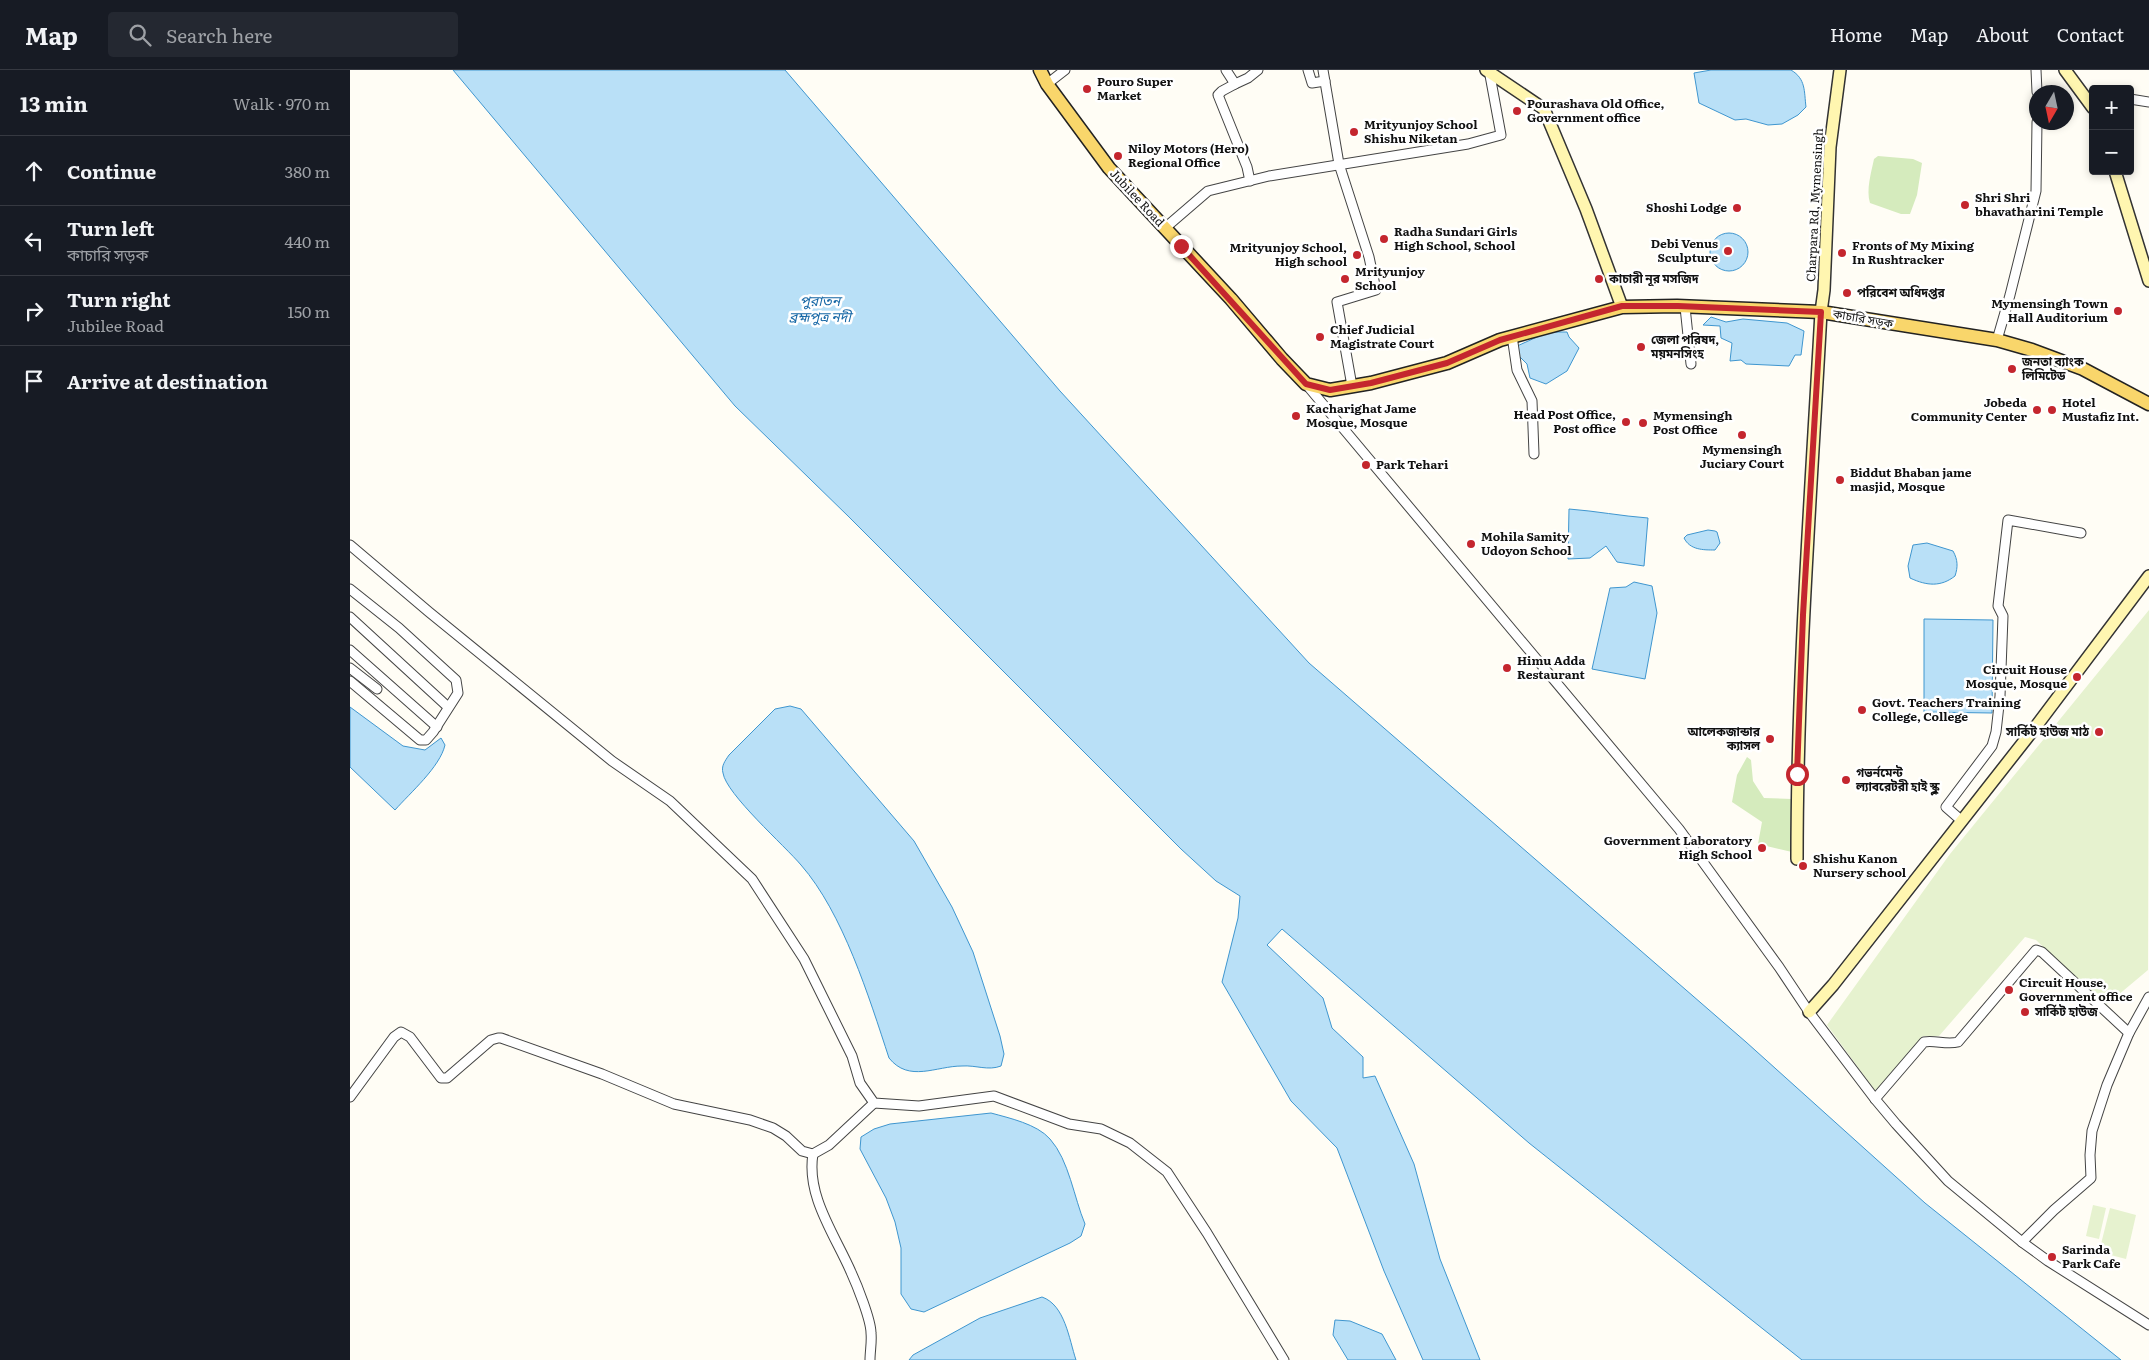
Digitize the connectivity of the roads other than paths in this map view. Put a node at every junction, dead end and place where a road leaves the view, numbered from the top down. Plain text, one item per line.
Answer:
1 (1040, 70) edge
2 (1065, 70) edge
3 (1226, 70) edge
4 (1258, 70) edge
5 (1308, 70) edge
6 (1323, 70) edge
7 (1488, 70) edge
8 (1840, 70) edge
9 (2036, 70) edge
10 (2065, 70) edge
11 (1325, 81) junction
12 (1047, 84) junction
13 (1235, 84) junction
14 (2037, 85) edge
15 (2134, 100) edge
16 (2149, 102) edge
17 (2089, 103) edge
18 (2037, 130) edge
19 (1339, 164) junction
20 (2117, 175) edge
21 (1250, 180) junction
22 (1165, 228) junction
23 (2149, 281) edge
24 (1622, 306) junction
25 (1685, 307) junction
26 (1821, 312) junction
27 (1512, 336) junction
28 (1997, 340) junction
29 (1691, 364) dead end
30 (1306, 384) junction
31 (1352, 386) junction
32 (2149, 404) edge
33 (1534, 454) dead end
34 (2081, 533) dead end
35 (350, 545) edge
36 (2149, 576) edge
37 (350, 589) edge
38 (350, 617) edge
39 (350, 650) edge
40 (350, 668) edge
41 (350, 681) edge
42 (377, 689) dead end
43 (448, 707) junction
44 (437, 727) junction
45 (1962, 821) junction
46 (1797, 859) dead end
47 (2149, 997) edge
48 (1809, 1012) junction
49 (2129, 1033) junction
50 (350, 1097) edge
51 (1875, 1100) junction
52 (874, 1104) junction
53 (813, 1154) junction
54 (2022, 1242) junction
55 (2149, 1325) edge
56 (870, 1360) edge
57 (1284, 1360) edge

1 - 12 main road, Jubilee Road
2 - 12 street
3 - 13 street
4 - 13 street
5 - 11 street
6 - 11 street
7 - 19 street
7 - 24 street
8 - 26 street, Charpara Rd, Mymensingh
9 - 14 street
10 - 17 street
11 - 19 street
12 - 22 main road, Jubilee Road
13 - 21 street
15 - 16 street
18 - 28 street
19 - 21 street
19 - 31 street
20 - 23 street
21 - 22 street
22 - 30 main road, Jubilee Road
24 - 25 main road, কাচারি সড়ক
24 - 27 main road, কাচারি সড়ক
25 - 26 main road, কাচারি সড়ক
25 - 29 street
26 - 28 main road, কাচারি সড়ক
26 - 46 street, Charpara Rd, Mymensingh
27 - 31 main road, কাচারি সড়ক
27 - 33 street
28 - 32 main road, কাচারি সড়ক
30 - 31 main road, কাচারি সড়ক
30 - 48 street
34 - 45 street
35 - 52 street
36 - 45 street
37 - 43 street
38 - 43 street
39 - 44 street
40 - 42 street
41 - 44 street
43 - 44 street
45 - 48 street
47 - 49 street
48 - 51 street
49 - 51 street
49 - 54 street
50 - 53 street
51 - 54 street
52 - 53 street
52 - 57 street
53 - 56 street
54 - 55 street

